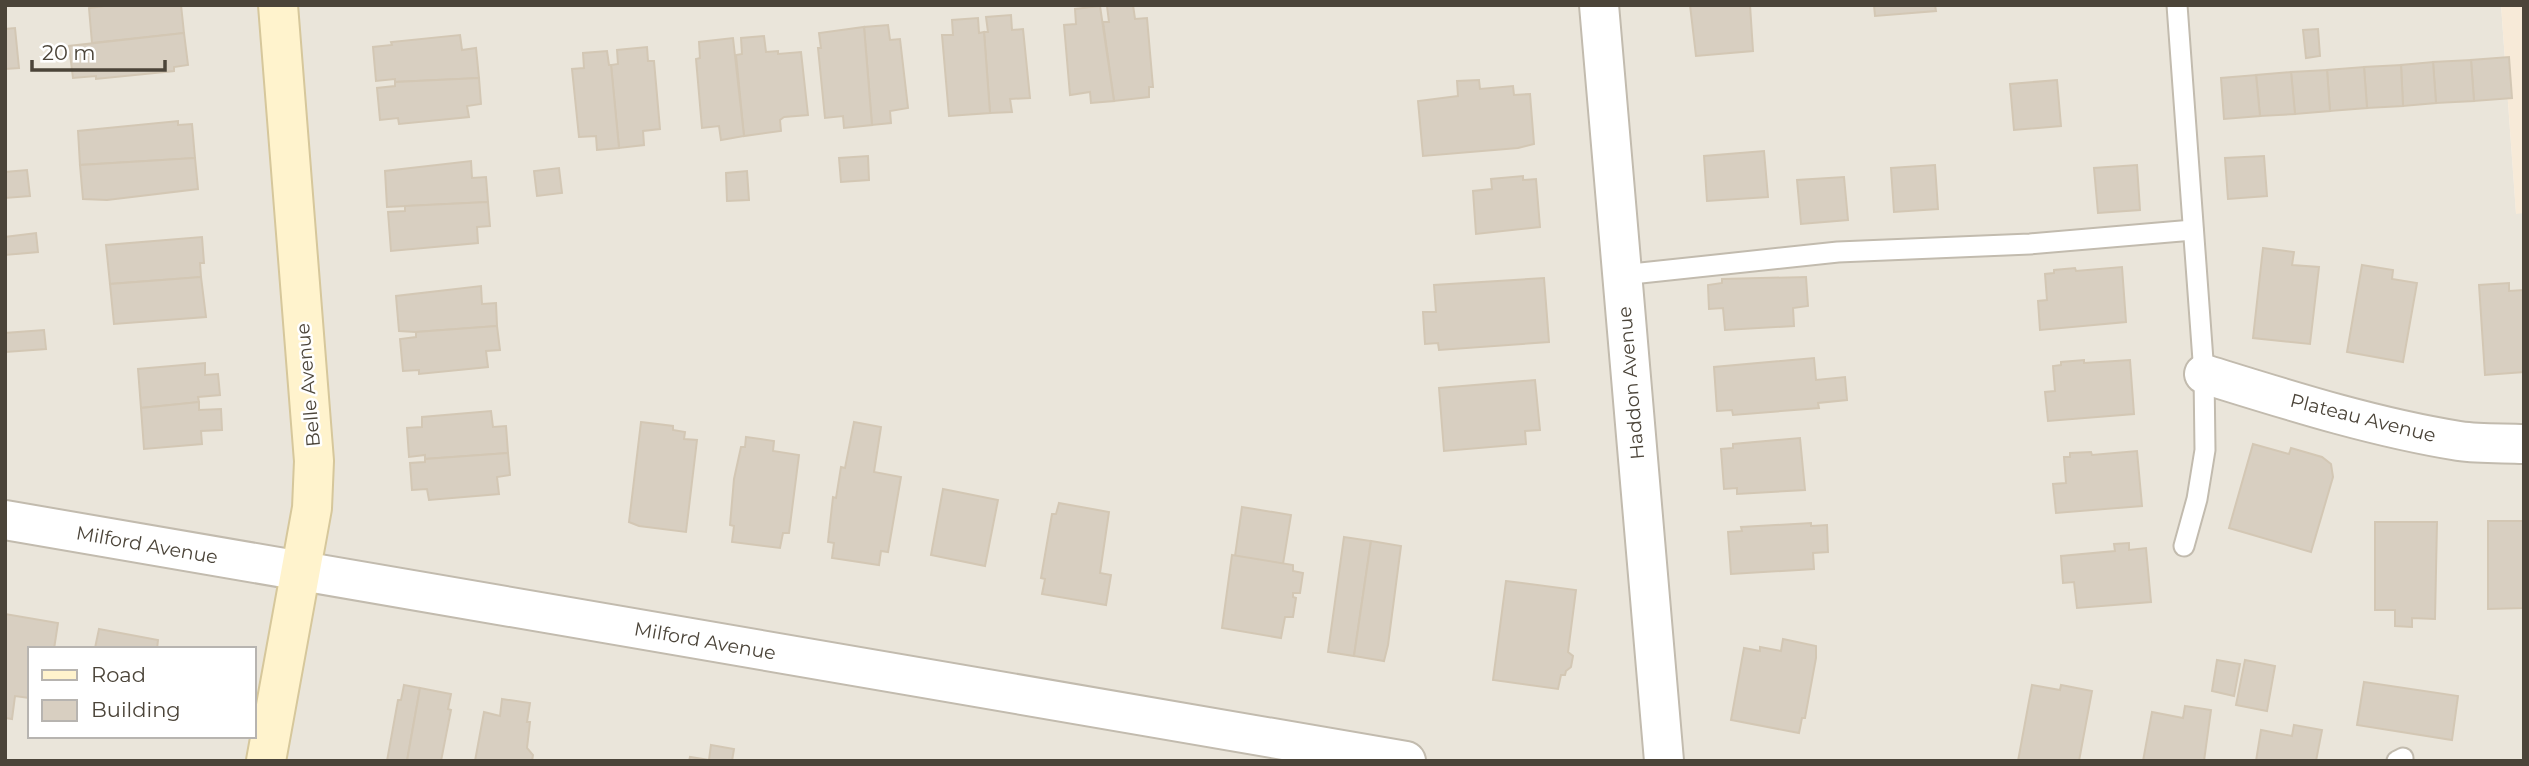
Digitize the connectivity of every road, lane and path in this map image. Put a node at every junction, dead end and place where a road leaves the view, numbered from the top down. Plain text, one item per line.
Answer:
1 (278, 5) edge
2 (1599, 5) edge
3 (2177, 5) edge
4 (2193, 229) junction
5 (1622, 275) junction
6 (2204, 374) junction
7 (2524, 444) edge
8 (5, 520) edge
9 (2184, 546) dead end
10 (300, 572) junction
11 (266, 761) edge
12 (1406, 761) edge
13 (1664, 761) edge

1 - 10 street, Belle Avenue
2 - 5 street, Haddon Avenue
3 - 4 lane
4 - 5 lane
4 - 6 lane
5 - 13 street, Haddon Avenue
6 - 7 street, Plateau Avenue
6 - 9 lane
8 - 10 street, Milford Avenue
10 - 11 street, Belle Avenue
10 - 12 street, Milford Avenue

